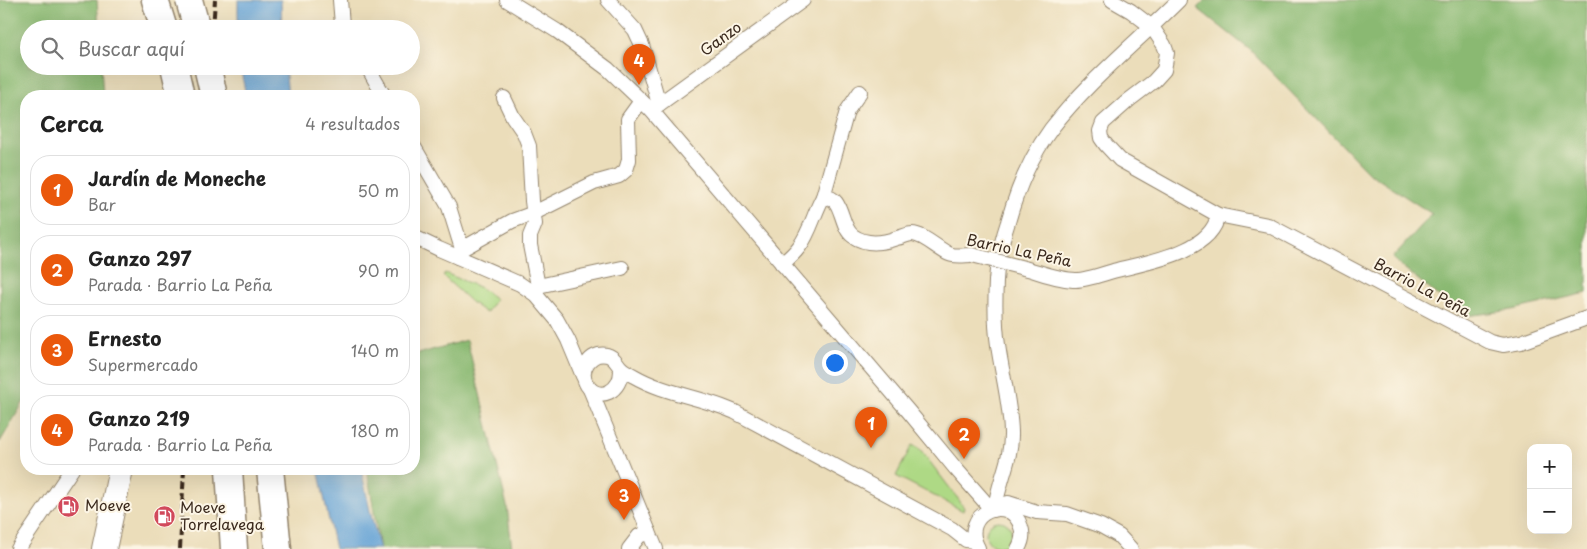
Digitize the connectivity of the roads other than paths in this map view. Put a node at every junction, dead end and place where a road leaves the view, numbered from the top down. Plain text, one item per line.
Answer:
1 (155, 0) edge
2 (190, 0) edge
3 (340, 0) edge
4 (507, 0) edge
5 (608, 0) edge
6 (803, 0) edge
7 (1112, 0) edge
8 (1180, 0) edge
9 (161, 20) edge
10 (190, 20) edge
11 (195, 20) edge
12 (342, 20) edge
13 (1152, 28) junction
14 (176, 75) edge
15 (184, 75) edge
16 (209, 75) edge
17 (372, 75) edge
18 (180, 90) edge
19 (182, 90) edge
20 (213, 90) edge
21 (381, 90) edge
22 (860, 92) dead end
23 (504, 98) dead end
24 (650, 105) junction
25 (420, 156) edge
26 (823, 197) junction
27 (534, 213) junction
28 (1218, 214) junction
29 (420, 239) edge
30 (460, 253) junction
31 (782, 264) junction
32 (622, 268) dead end
33 (537, 291) junction
34 (1587, 318) edge
35 (568, 340) junction
36 (597, 355) junction
37 (621, 369) junction
38 (587, 382) junction
39 (647, 383) junction
40 (615, 388) junction
41 (601, 417) junction
42 (956, 469) junction
43 (68, 475) edge
44 (120, 475) edge
45 (222, 475) edge
46 (229, 475) edge
47 (262, 475) edge
48 (271, 475) edge
49 (1004, 475) junction
50 (972, 486) junction
51 (989, 521) edge
52 (649, 532) junction
53 (1022, 547) edge
54 (18, 549) edge
55 (104, 549) edge
56 (224, 549) edge
57 (234, 549) edge
58 (267, 549) edge
59 (278, 549) edge
60 (630, 549) edge
61 (656, 549) edge
62 (1131, 549) edge

1 - 9 highway
2 - 10 highway
2 - 11 highway, bridge
3 - 12 street
4 - 24 street
5 - 24 street
6 - 24 street, Ganzo
7 - 13 street
8 - 13 street
13 - 28 street, Barrio La Peña
13 - 49 street
14 - 18 highway
15 - 19 highway
16 - 20 highway, bridge
17 - 21 street
22 - 26 street
23 - 27 street
24 - 27 street, Ganzo
24 - 31 street
25 - 30 street
26 - 28 street, Barrio La Peña, bridge
26 - 31 street
27 - 30 street, Ganzo
27 - 33 street
28 - 34 street, Barrio La Peña
29 - 30 street
30 - 33 street
31 - 42 street
32 - 33 street
33 - 35 street
35 - 36 street
35 - 38 street
36 - 37 street
36 - 38 street
37 - 39 street
37 - 40 street
38 - 40 street
38 - 41 street
39 - 40 street
39 - 51 street
40 - 41 street
41 - 52 street
42 - 50 street
42 - 51 street
43 - 54 street
44 - 55 highway
45 - 56 highway
46 - 57 highway
47 - 58 highway
48 - 59 highway
49 - 50 street
49 - 51 street
50 - 51 street
51 - 53 street
51 - 62 street
52 - 60 street
52 - 61 street

